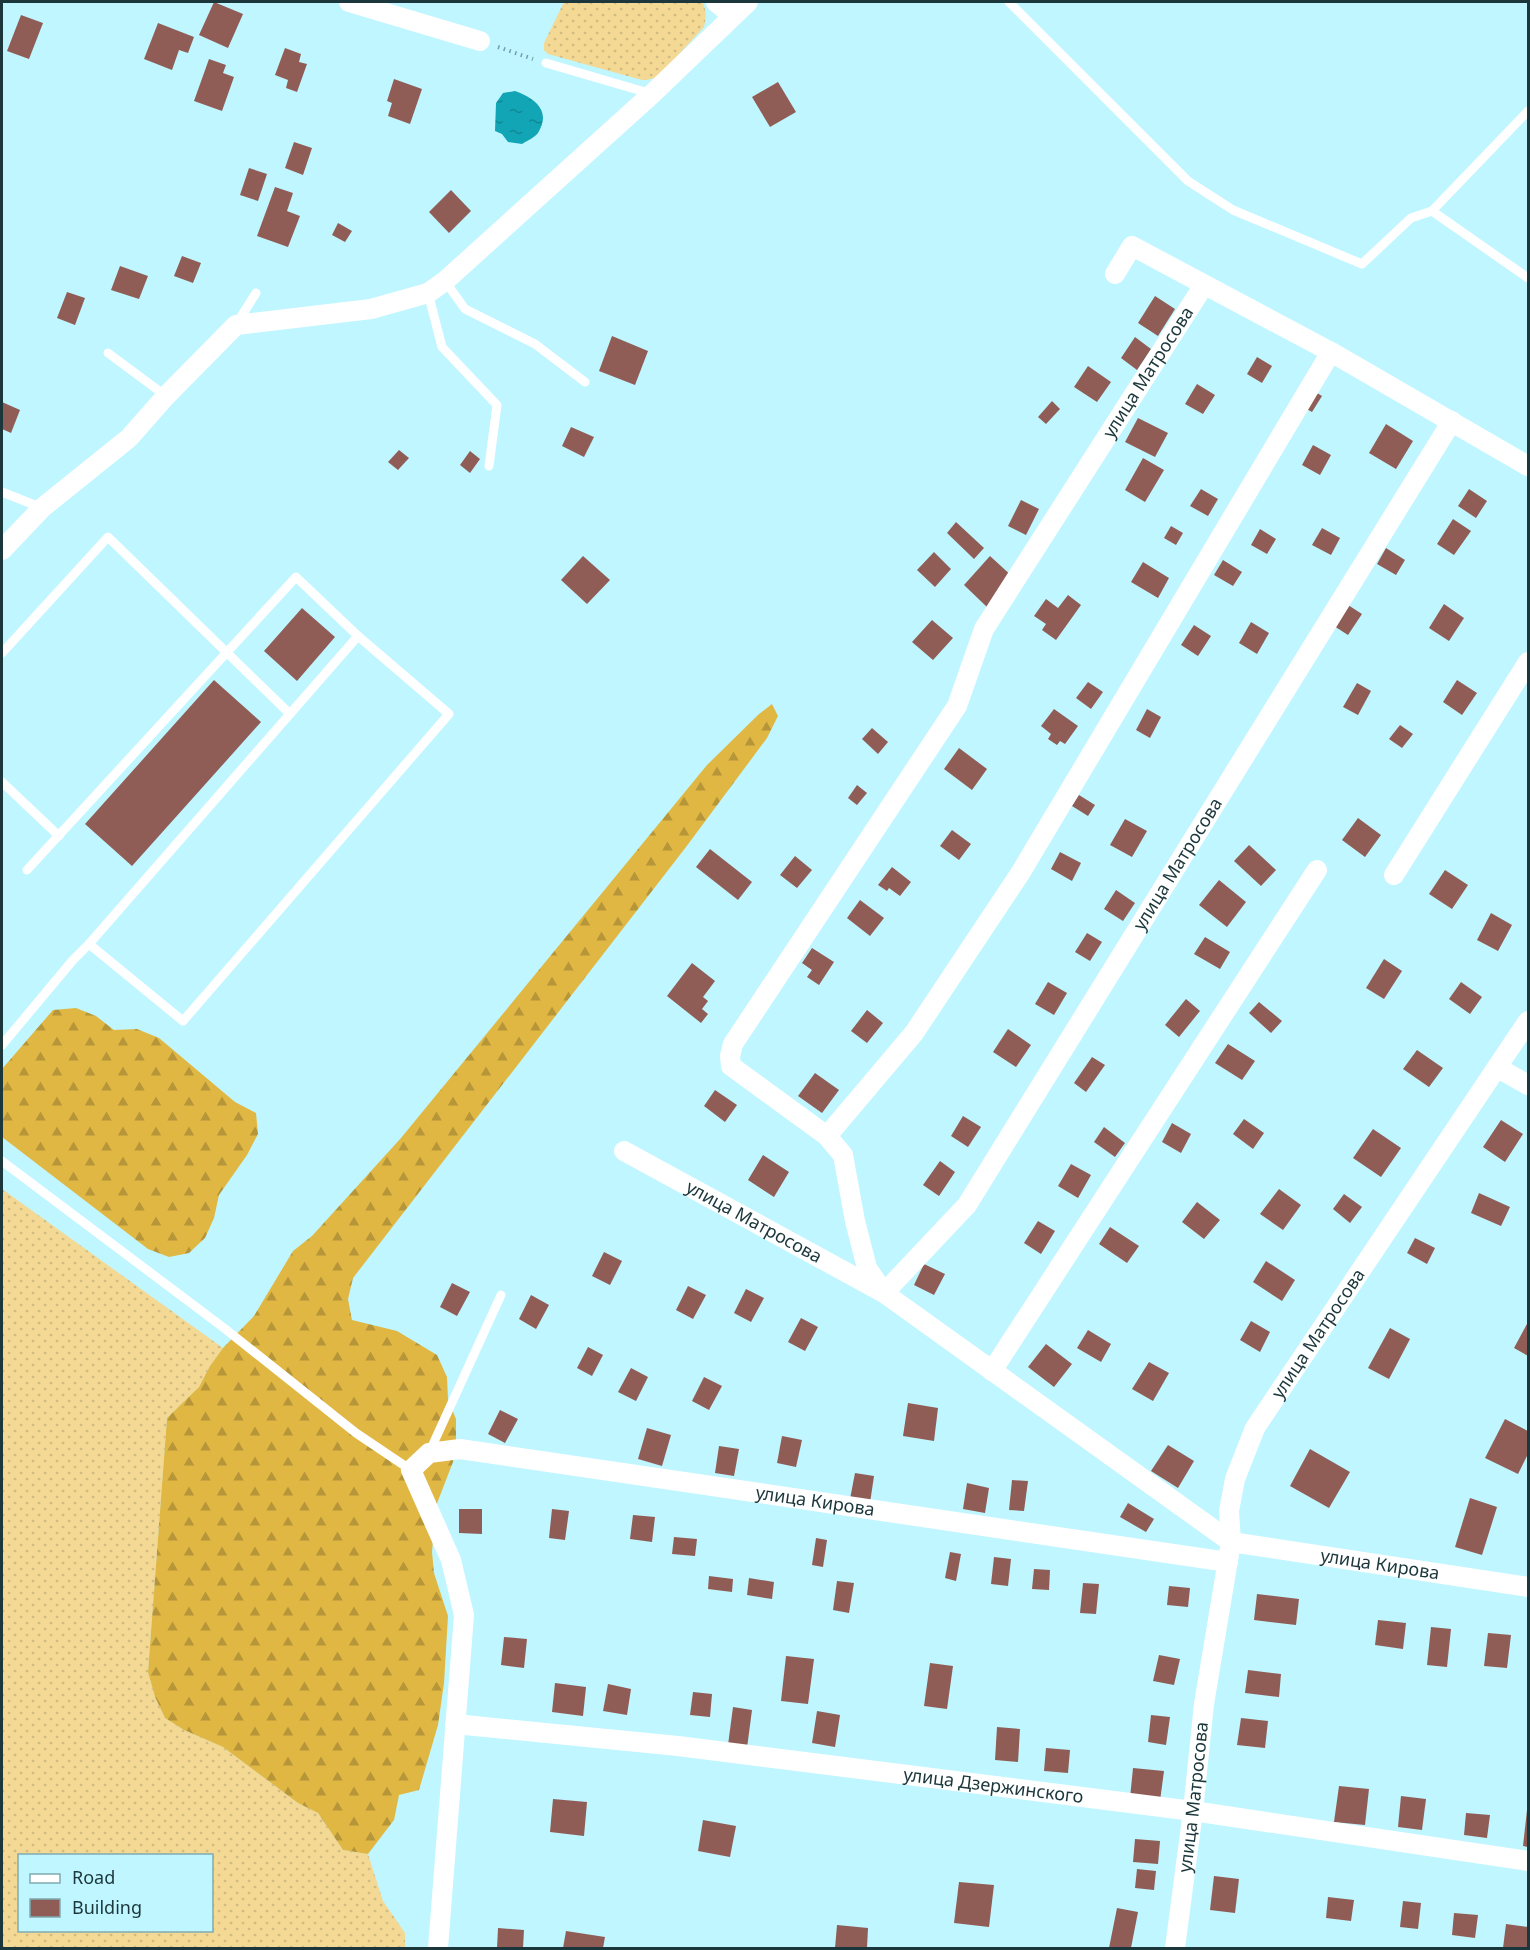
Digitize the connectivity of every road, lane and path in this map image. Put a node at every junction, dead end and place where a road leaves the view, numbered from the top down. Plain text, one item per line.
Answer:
1 (349, 2) edge
2 (716, 2) edge
3 (747, 2) edge
4 (1009, 2) edge
5 (733, 16) junction
6 (480, 41) joint
7 (546, 63) joint
8 (652, 94) junction
9 (1528, 111) edge
10 (1432, 211) junction
11 (1115, 274) dead end
12 (1528, 278) edge
13 (445, 281) junction
14 (1204, 285) junction
15 (428, 293) junction
16 (256, 294) dead end
17 (236, 325) junction
18 (1331, 352) junction
19 (108, 353) dead end
20 (585, 382) dead end
21 (166, 396) junction
22 (1452, 421) junction
23 (489, 466) dead end
24 (1528, 466) edge
25 (2, 492) edge
26 (42, 508) junction
27 (2, 550) edge
28 (358, 636) junction
29 (227, 652) junction
30 (2, 653) edge
31 (1528, 662) edge
32 (290, 714) junction
33 (2, 782) edge
34 (59, 836) junction
35 (27, 870) dead end
36 (1317, 870) dead end
37 (1394, 875) dead end
38 (89, 944) junction
39 (1528, 1021) edge
40 (2, 1045) edge
41 (1498, 1068) junction
42 (1528, 1085) edge
43 (827, 1137) junction
44 (624, 1150) dead end
45 (2, 1161) edge
46 (884, 1293) junction
47 (501, 1295) dead end
48 (992, 1371) junction
49 (429, 1453) junction
50 (411, 1470) junction
51 (1232, 1542) junction
52 (1228, 1562) junction
53 (1528, 1587) edge
54 (455, 1724) junction
55 (1193, 1811) junction
56 (1528, 1861) edge
57 (438, 1948) edge
58 (1175, 1948) edge

1 - 6 street
2 - 5 street
3 - 5 street
4 - 10 lane
5 - 8 street
6 - 7 path
7 - 8 lane
8 - 13 street
9 - 10 lane
10 - 12 lane
11 - 14 street
13 - 15 street
13 - 20 lane
14 - 18 street
14 - 43 street, улица Матросова
15 - 17 street
15 - 23 lane
16 - 17 lane
17 - 21 street
18 - 22 street
18 - 43 street
19 - 21 lane
21 - 26 street
22 - 24 street
22 - 46 street, улица Матросова
25 - 26 lane
26 - 27 street
28 - 29 lane
28 - 32 lane
28 - 38 lane
29 - 30 lane
29 - 32 lane
29 - 34 lane
31 - 37 street
32 - 38 lane
33 - 34 lane
34 - 35 lane
36 - 48 street
38 - 40 lane
39 - 41 street, улица Матросова
41 - 42 street
41 - 51 street, улица Матросова
43 - 46 street, улица Матросова
44 - 46 street, улица Матросова
45 - 50 lane
46 - 48 street, улица Матросова
47 - 49 lane
48 - 51 street, улица Матросова
49 - 50 street
49 - 52 street, улица Кирова
50 - 54 street
51 - 52 street, улица Матросова
51 - 53 street, улица Кирова
52 - 55 street, улица Матросова
54 - 55 street, улица Дзержинского
54 - 57 street
55 - 56 street, улица Дзержинского
55 - 58 street, улица Матросова

